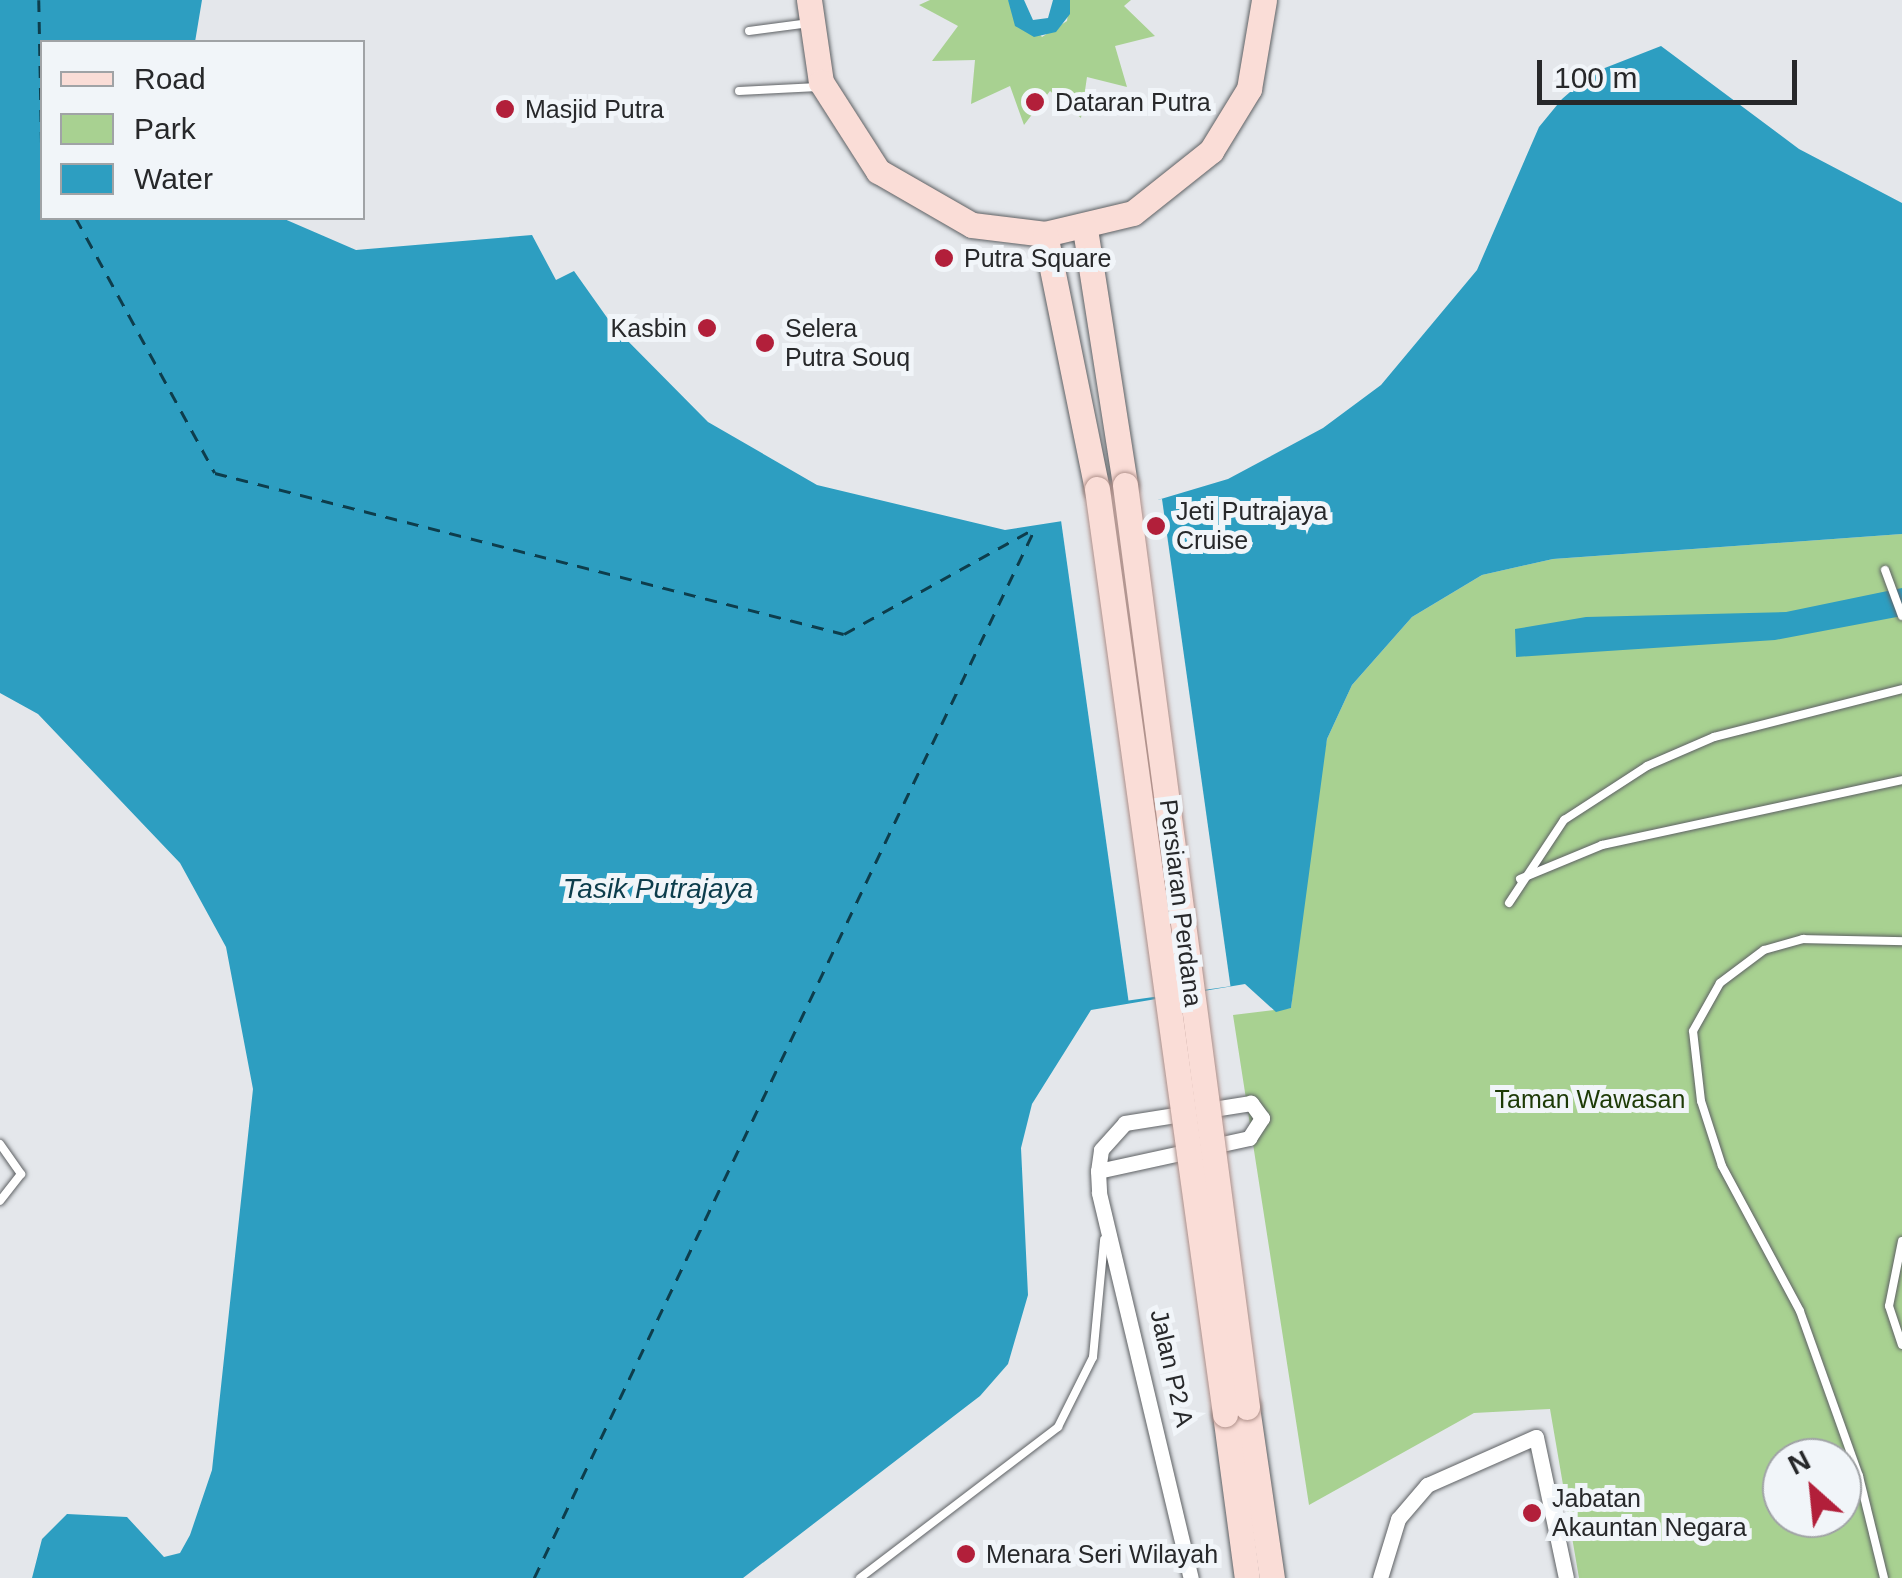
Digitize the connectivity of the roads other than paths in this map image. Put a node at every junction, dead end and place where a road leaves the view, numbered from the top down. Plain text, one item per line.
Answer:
1 (1264, 0) edge
2 (809, 12) edge
3 (750, 31) dead end
4 (823, 87) junction
5 (739, 91) dead end
6 (1085, 229) junction
7 (1045, 234) junction
8 (1886, 570) dead end
9 (1902, 616) edge
10 (1902, 689) edge
11 (1902, 780) edge
12 (1520, 878) junction
13 (1510, 903) dead end
14 (1902, 941) edge
15 (0, 1144) edge
16 (1098, 1171) junction
17 (0, 1201) edge
18 (1105, 1215) junction
19 (1902, 1240) edge
20 (1902, 1345) edge
21 (1236, 1410) junction
22 (860, 1578) edge
23 (1191, 1578) edge
24 (1248, 1578) edge
25 (1272, 1578) edge
26 (1380, 1578) edge
27 (1566, 1578) edge
28 (1884, 1578) edge

1 - 6 main road
2 - 3 lane
2 - 4 main road
4 - 5 lane
4 - 7 main road
6 - 7 main road
6 - 21 main road, Persiaran Perdana, bridge
7 - 21 main road, Persiaran Perdana, bridge
8 - 9 lane
10 - 12 lane
11 - 12 lane
12 - 13 lane
14 - 28 lane
15 - 17 lane
16 - 16 street
16 - 18 street, Jalan P2 A
18 - 22 lane
18 - 23 street, Jalan P2 A
19 - 20 lane
21 - 24 main road, Persiaran Perdana
21 - 25 main road, Persiaran Perdana
26 - 27 street

